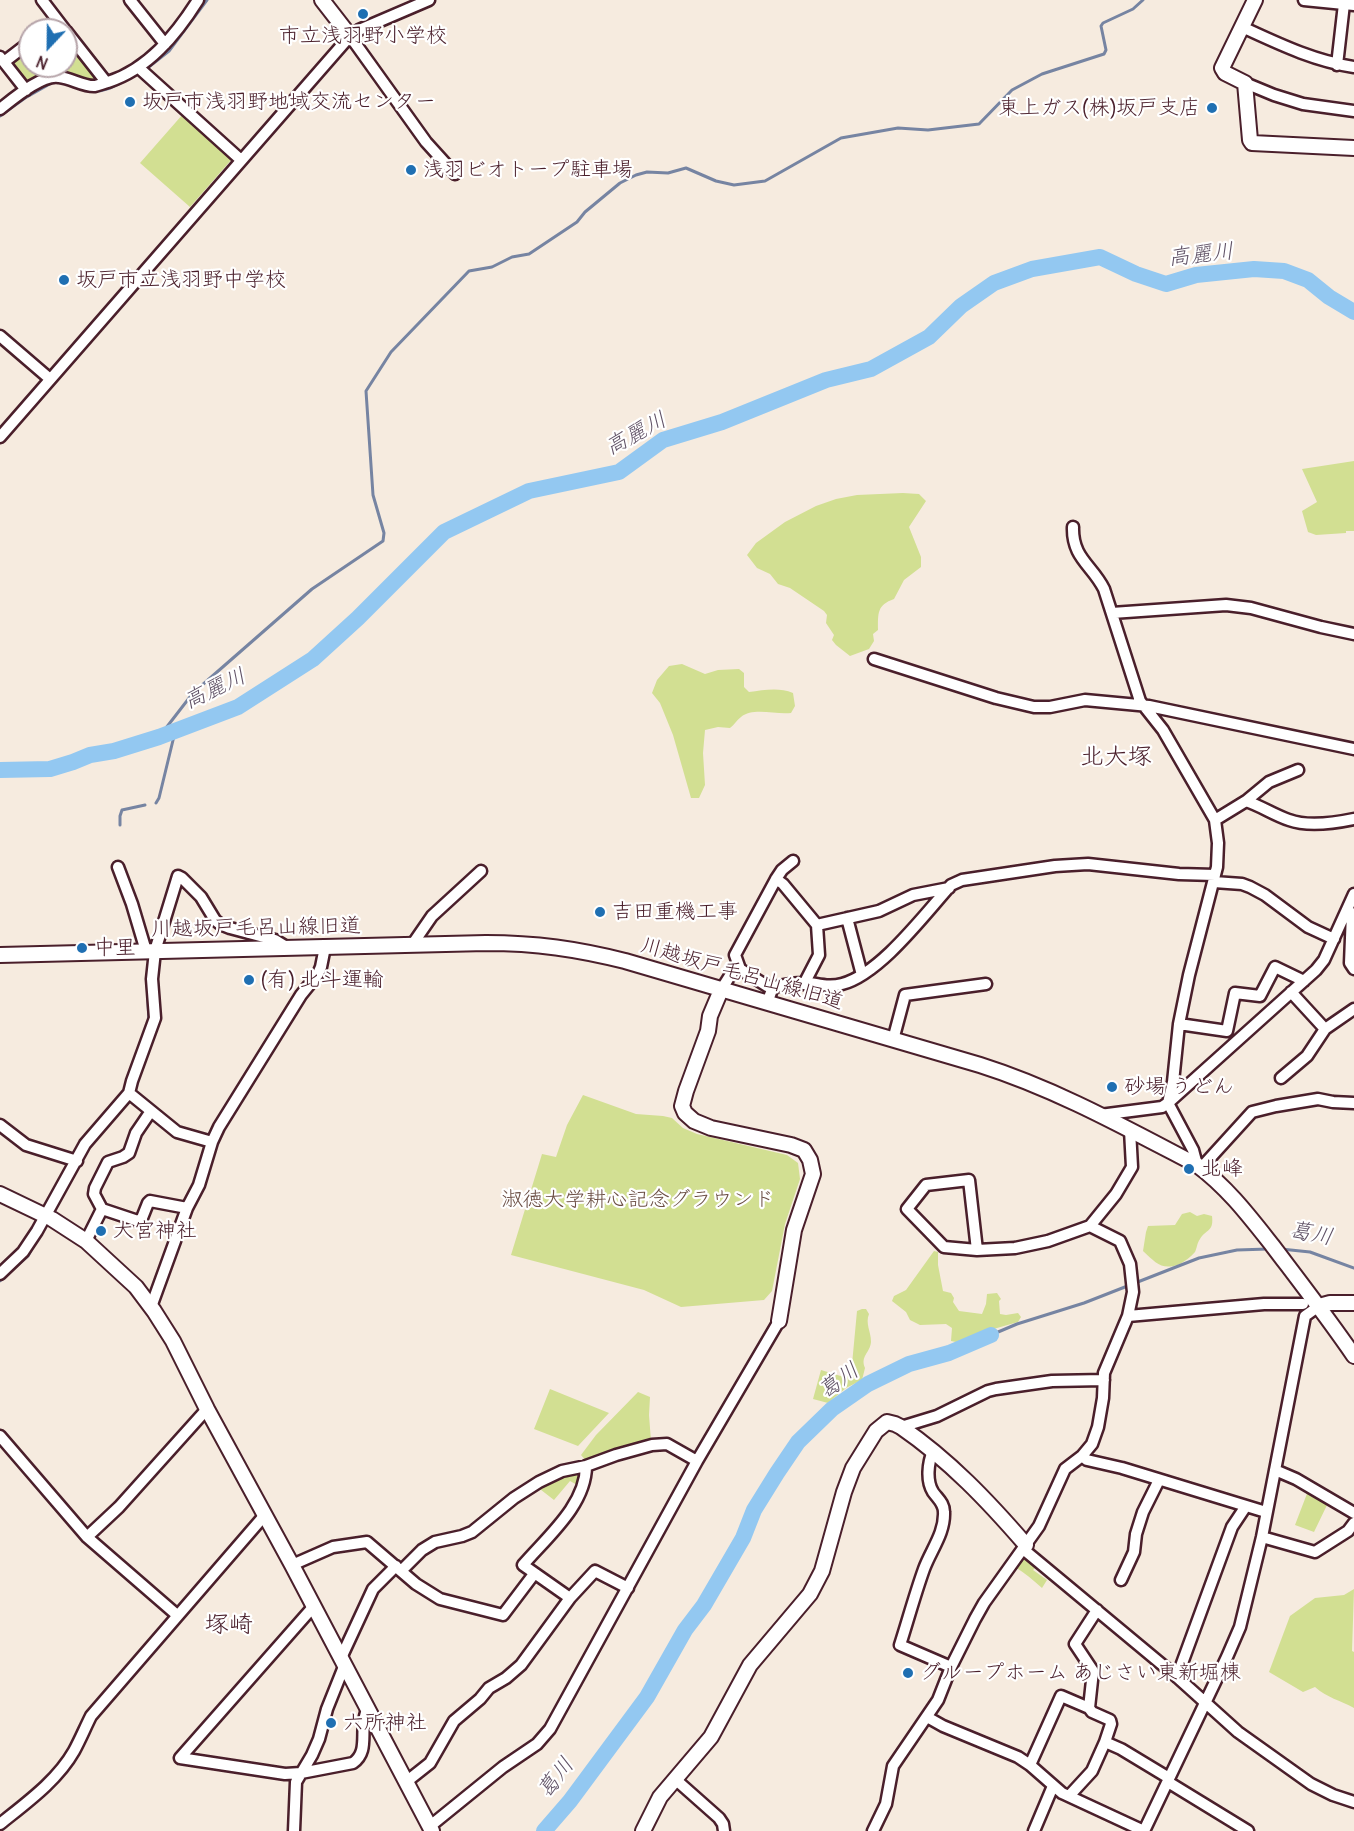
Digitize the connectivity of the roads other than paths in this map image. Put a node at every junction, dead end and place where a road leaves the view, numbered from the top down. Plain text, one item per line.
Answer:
1 (42, 0) edge
2 (130, 0) edge
3 (198, 0) edge
4 (322, 0) edge
5 (429, 0) edge
6 (1255, 0) edge
7 (1304, 0) edge
8 (1349, 5) edge
9 (56, 18) edge
10 (1242, 27) junction
11 (350, 36) junction
12 (165, 44) junction
13 (78, 46) edge
14 (18, 49) edge
15 (2, 59) edge
16 (1337, 65) junction
17 (1354, 67) edge
18 (139, 68) junction
19 (106, 82) junction
20 (1245, 83) junction
21 (26, 90) junction
22 (0, 109) edge
23 (1354, 111) edge
24 (1354, 148) edge
25 (241, 160) junction
26 (455, 174) dead end
27 (0, 336) edge
28 (50, 379) junction
29 (0, 437) edge
30 (1073, 527) dead end
31 (1112, 613) junction
32 (1354, 634) edge
33 (874, 659) dead end
34 (1143, 706) junction
35 (1354, 749) edge
36 (1298, 770) dead end
37 (1246, 801) junction
38 (1354, 819) edge
39 (1215, 820) junction
40 (793, 861) dead end
41 (118, 867) dead end
42 (481, 871) dead end
43 (776, 879) junction
44 (1214, 879) junction
45 (949, 887) junction
46 (1354, 894) edge
47 (1350, 913) edge
48 (847, 918) junction
49 (817, 925) junction
50 (1334, 939) junction
51 (412, 945) junction
52 (325, 947) junction
53 (288, 948) junction
54 (150, 951) junction
55 (0, 955) edge
56 (740, 969) junction
57 (1354, 969) edge
58 (862, 975) junction
59 (1304, 981) junction
60 (804, 984) junction
61 (986, 984) dead end
62 (773, 987) junction
63 (721, 990) junction
64 (1291, 992) junction
65 (767, 1003) junction
66 (1354, 1009) edge
67 (1179, 1024) junction
68 (1325, 1029) junction
69 (893, 1040) junction
70 (1281, 1078) dead end
71 (126, 1096) junction
72 (1168, 1102) junction
73 (1354, 1103) edge
74 (151, 1111) junction
75 (1100, 1115) junction
76 (0, 1125) edge
77 (1130, 1130) junction
78 (212, 1142) junction
79 (76, 1161) junction
80 (1199, 1166) junction
81 (0, 1194) edge
82 (187, 1208) junction
83 (102, 1209) junction
84 (48, 1217) junction
85 (1090, 1226) junction
86 (86, 1241) junction
87 (976, 1250) junction
88 (0, 1274) edge
89 (1354, 1303) edge
90 (1303, 1304) dead end
91 (1319, 1306) junction
92 (151, 1307) junction
93 (1128, 1316) junction
94 (779, 1321) joint
95 (1354, 1356) edge
96 (1104, 1380) junction
97 (207, 1409) junction
98 (901, 1427) junction
99 (0, 1436) edge
100 (933, 1451) junction
101 (1082, 1456) junction
102 (698, 1461) junction
103 (586, 1466) junction
104 (1275, 1470) junction
105 (1159, 1480) junction
106 (1246, 1506) junction
107 (1266, 1512) junction
108 (1354, 1513) edge
109 (264, 1516) junction
110 (1354, 1523) edge
111 (87, 1537) junction
112 (1262, 1537) junction
113 (1024, 1547) junction
114 (292, 1564) junction
115 (399, 1569) junction
116 (534, 1574) junction
117 (1121, 1580) dead end
118 (628, 1588) junction
119 (570, 1598) junction
120 (314, 1606) junction
121 (1097, 1610) junction
122 (177, 1615) junction
123 (343, 1661) junction
124 (951, 1667) junction
125 (1177, 1677) junction
126 (1205, 1703) junction
127 (1089, 1708) junction
128 (367, 1709) junction
129 (927, 1717) junction
130 (1105, 1742) junction
131 (1030, 1765) junction
132 (301, 1773) junction
133 (675, 1779) junction
134 (1168, 1780) junction
135 (406, 1782) junction
136 (1053, 1786) junction
137 (1069, 1796) junction
138 (1354, 1802) edge
139 (0, 1824) edge
140 (429, 1830) edge
141 (294, 1831) edge
142 (643, 1831) edge
143 (724, 1831) edge
144 (873, 1831) edge
145 (1034, 1831) edge
146 (1144, 1831) edge
147 (1248, 1831) edge

1 - 9 street
2 - 12 street
3 - 12 street
4 - 11 street
5 - 11 street
6 - 10 street
7 - 8 street
8 - 16 street
10 - 16 street
10 - 20 street
11 - 25 street
11 - 26 street
12 - 18 street
13 - 19 street
14 - 15 street
15 - 21 street
16 - 17 street
18 - 19 street
18 - 25 street
19 - 21 street
20 - 23 street
20 - 24 street
21 - 22 street
25 - 28 street
27 - 28 street
28 - 29 street
30 - 31 street
31 - 32 street
31 - 34 street
33 - 34 street
34 - 35 street
34 - 39 street
36 - 37 street
37 - 38 street
37 - 39 street
39 - 44 street
40 - 43 street
41 - 54 street
42 - 51 street
43 - 49 street
43 - 56 street
44 - 45 street
44 - 50 street
44 - 67 street
45 - 48 street
45 - 58 street
46 - 47 street
47 - 50 street
47 - 57 street
48 - 49 street
48 - 58 street
49 - 60 street
50 - 59 street
51 - 52 street, 川越坂戸毛呂山線旧道
51 - 63 street, 川越坂戸毛呂山線旧道
52 - 53 street, 川越坂戸毛呂山線旧道
52 - 78 street
53 - 54 street, 川越坂戸毛呂山線旧道
53 - 54 street
54 - 55 street, 川越坂戸毛呂山線旧道
54 - 71 street
56 - 62 street
56 - 63 street
58 - 60 street
59 - 64 street
59 - 67 street
60 - 62 street
61 - 69 street
62 - 65 street
63 - 65 street, 川越坂戸毛呂山線旧道
63 - 94 street
64 - 68 street
64 - 72 street
65 - 69 street, 川越坂戸毛呂山線旧道
66 - 68 street
67 - 72 street
68 - 70 street
69 - 75 street, 川越坂戸毛呂山線旧道
71 - 74 street
71 - 79 street
72 - 75 street
72 - 80 street
73 - 80 street
74 - 78 street
74 - 83 street
75 - 77 street, 川越坂戸毛呂山線旧道
76 - 79 street
77 - 80 street, 川越坂戸毛呂山線旧道
77 - 85 street
78 - 82 street
79 - 84 street
80 - 91 street, 川越坂戸毛呂山線旧道
81 - 84 street
82 - 83 street
82 - 92 street
83 - 86 street
84 - 86 street
84 - 88 street
85 - 87 street
85 - 93 street
86 - 92 street
87 - 87 street
89 - 91 street
90 - 93 street
91 - 95 street, 川越坂戸毛呂山線旧道
91 - 104 street
92 - 97 street
93 - 96 street
94 - 102 street
96 - 98 street
96 - 101 street
97 - 109 street
97 - 111 street
98 - 100 street
98 - 133 street
99 - 111 street
100 - 113 street
100 - 124 street
101 - 105 street
101 - 113 street
102 - 103 street
102 - 118 street
103 - 115 street
103 - 116 street
104 - 107 street
104 - 108 street
105 - 106 street
105 - 117 street
106 - 107 street
106 - 125 street
107 - 112 street
109 - 114 street
109 - 122 street
110 - 112 street
111 - 122 street
112 - 126 street
113 - 121 street
113 - 124 street
114 - 115 street
114 - 120 street
115 - 116 street
115 - 123 street
116 - 119 street
118 - 119 street
118 - 140 street
119 - 135 street
120 - 123 street
120 - 132 street
121 - 125 street
121 - 127 street
122 - 139 street
123 - 128 street
123 - 132 street
124 - 129 street
125 - 126 street
126 - 134 street
126 - 138 street
127 - 130 street
127 - 131 street
128 - 132 street
128 - 135 street
129 - 131 street
129 - 144 street
130 - 134 street
130 - 137 street
131 - 136 street
132 - 141 street
133 - 142 street
133 - 143 street
134 - 146 street
134 - 147 street
135 - 140 street
136 - 137 street
136 - 145 street
137 - 146 street

